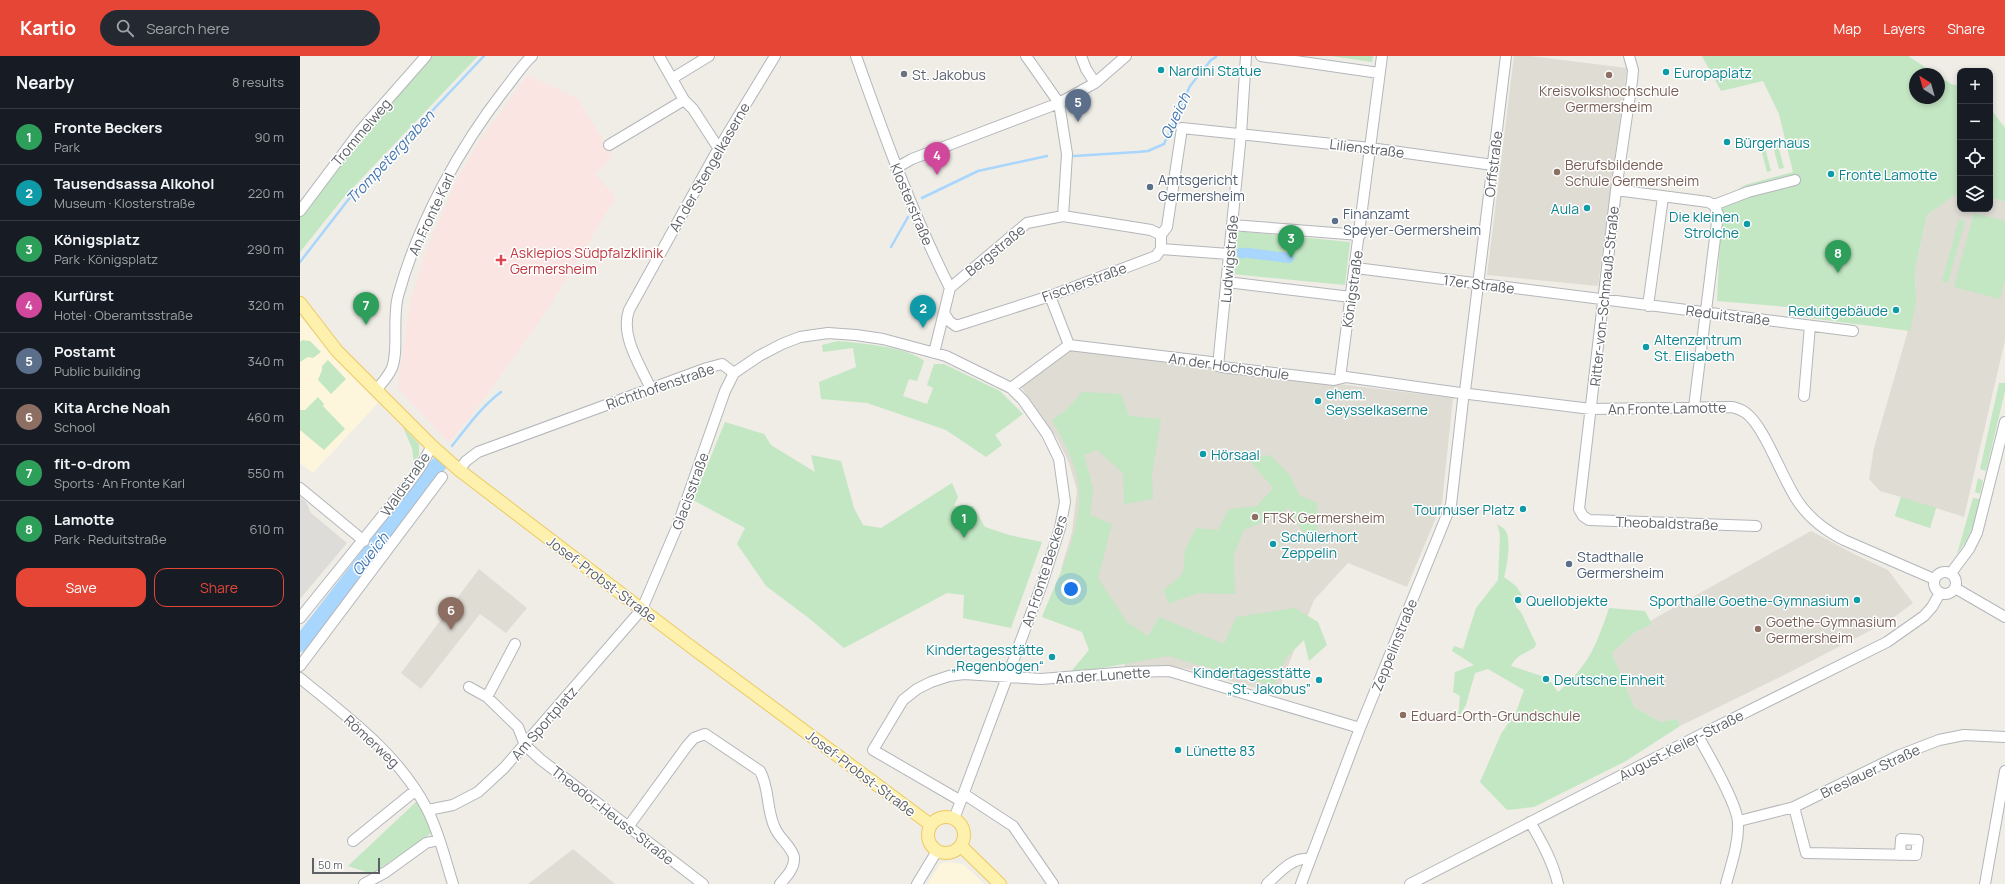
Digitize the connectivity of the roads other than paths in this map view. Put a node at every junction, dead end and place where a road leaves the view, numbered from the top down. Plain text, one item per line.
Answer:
1 (426, 56) edge
2 (532, 56) edge
3 (659, 56) edge
4 (709, 56) edge
5 (775, 56) edge
6 (856, 56) edge
7 (1026, 56) edge
8 (1081, 56) edge
9 (1126, 56) edge
10 (1246, 56) edge
11 (1261, 56) edge
12 (1382, 56) edge
13 (1506, 56) edge
14 (1629, 56) edge
15 (1319, 60) edge
16 (1380, 73) junction
17 (673, 78) junction
18 (1095, 83) junction
19 (684, 100) junction
20 (1060, 103) junction
21 (1241, 134) junction
22 (610, 145) dead end
23 (1370, 148) junction
24 (719, 149) junction
25 (1493, 165) junction
26 (896, 168) junction
27 (1795, 180) dead end
28 (1616, 190) junction
29 (1663, 197) junction
30 (1714, 205) junction
31 (300, 210) edge
32 (1063, 216) junction
33 (1232, 224) junction
34 (1161, 235) junction
35 (1360, 236) junction
36 (1161, 249) junction
37 (1229, 254) junction
38 (1356, 268) junction
39 (1227, 282) junction
40 (1476, 284) junction
41 (950, 288) junction
42 (1050, 296) junction
43 (1351, 297) junction
44 (1603, 298) junction
45 (300, 303) edge
46 (1648, 306) junction
47 (1706, 312) junction
48 (944, 313) junction
49 (1810, 326) junction
50 (1853, 331) dead end
51 (1069, 345) junction
52 (934, 353) junction
53 (1218, 366) junction
54 (734, 373) junction
55 (1340, 378) junction
56 (651, 388) junction
57 (1011, 388) junction
58 (376, 390) junction
59 (1464, 394) junction
60 (1804, 396) dead end
61 (1694, 407) junction
62 (1592, 409) junction
63 (2005, 422) edge
64 (2004, 434) edge
65 (432, 446) junction
66 (459, 470) junction
67 (442, 477) dead end
68 (300, 488) edge
69 (1580, 513) joint
70 (1756, 526) dead end
71 (364, 541) junction
72 (1951, 573) junction
73 (1934, 578) junction
74 (1955, 588) junction
75 (1940, 593) junction
76 (642, 609) junction
77 (2005, 616) edge
78 (300, 618) edge
79 (515, 644) dead end
80 (300, 666) edge
81 (1007, 677) junction
82 (300, 678) edge
83 (469, 687) dead end
84 (487, 697) junction
85 (1360, 728) junction
86 (1698, 736) junction
87 (2005, 737) edge
88 (525, 746) junction
89 (873, 750) joint
90 (2005, 771) edge
91 (416, 790) junction
92 (962, 798) junction
93 (1794, 807) junction
94 (428, 810) junction
95 (954, 819) junction
96 (1738, 821) junction
97 (1530, 822) junction
98 (2001, 824) edge
99 (931, 825) junction
100 (628, 827) junction
101 (439, 840) junction
102 (353, 841) dead end
103 (961, 846) junction
104 (937, 851) junction
105 (1900, 855) dead end
106 (1310, 859) junction
107 (1426, 880) edge
108 (364, 884) edge
109 (453, 884) edge
110 (703, 884) edge
111 (780, 884) edge
112 (917, 884) edge
113 (1000, 884) edge
114 (1053, 884) edge
115 (1267, 884) edge
116 (1301, 884) edge
117 (1410, 884) edge
118 (1558, 884) edge
119 (1726, 884) edge
120 (1985, 884) edge

1 - 31 street, Trommelweg
2 - 58 street, An Fronte Karl
3 - 17 street
4 - 17 street
5 - 24 street, An der Stengelkaserne
6 - 26 street, Klosterstraße
7 - 20 street
8 - 18 street
9 - 18 street
10 - 21 street, Ludwigstraße
11 - 15 street
12 - 16 street, Königstraße
13 - 25 street, Orffstraße
14 - 28 street, Ritter-von-Schmauß-Straße
15 - 16 street
16 - 23 street, Königstraße
17 - 19 street
18 - 20 street
19 - 22 street
19 - 24 street
20 - 26 street
20 - 32 street
21 - 23 street, Lilienstraße
21 - 33 street, Ludwigstraße
21 - 34 street, Lilienstraße
23 - 25 street, Lilienstraße
23 - 35 street, Königstraße
24 - 56 street, An der Stengelkaserne
25 - 40 street, Orffstraße
26 - 41 street, Klosterstraße
27 - 30 street
28 - 29 street
28 - 44 street, Ritter-von-Schmauß-Straße
29 - 30 street
29 - 46 street
30 - 47 street
32 - 34 street, Bergstraße
32 - 41 street, Bergstraße
33 - 35 street
33 - 37 street, Ludwigstraße
34 - 36 street
35 - 38 street, Königstraße
36 - 37 street
36 - 42 street, Fischerstraße
37 - 39 street, Ludwigstraße
38 - 40 street, 17er Straße
38 - 43 street, Königstraße
39 - 43 street
39 - 53 street, Ludwigstraße
40 - 44 street, 17er Straße
40 - 59 street, Orffstraße
41 - 48 street
42 - 48 street, Fischerstraße
42 - 51 street
43 - 55 street, Königstraße
44 - 46 street, Reduitstraße
44 - 62 street, Ritter-von-Schmauß-Straße
45 - 58 main road, Josef-Probst-Straße
46 - 47 street, Reduitstraße
47 - 49 street, Reduitstraße
47 - 61 street
48 - 52 street
49 - 50 street, Reduitstraße
49 - 60 street
51 - 53 street, An der Hochschule
51 - 57 street
52 - 54 street, Richthofenstraße
52 - 57 street, An Fronte Beckers
53 - 55 street, An der Hochschule
54 - 56 street, Richthofenstraße
54 - 76 street, Glacisstraße
55 - 59 street, An der Hochschule
56 - 66 street, Richthofenstraße
57 - 81 street, An Fronte Beckers
58 - 65 main road, Josef-Probst-Straße
59 - 62 street, An Fronte Lamotte
59 - 85 street, Zeppelinstraße
61 - 62 street, An Fronte Lamotte
61 - 73 street, An Fronte Lamotte
62 - 69 street, Ritter-von-Schmauß-Straße
63 - 64 street
64 - 72 street
65 - 66 main road, Josef-Probst-Straße
65 - 71 street, Waldstraße
66 - 76 main road, Josef-Probst-Straße
67 - 80 street
68 - 71 street
69 - 70 street, Theobaldstraße
71 - 78 street, Waldstraße
72 - 73 street
72 - 74 street
73 - 75 street
74 - 75 street
74 - 77 street
75 - 86 street, August-Keiler-Straße
76 - 88 street, Am Sportplatz
76 - 99 main road, Josef-Probst-Straße
79 - 84 street
81 - 85 street, An der Lunette
81 - 89 street, An der Lunette
81 - 92 street, An Fronte Beckers
82 - 91 street, Römerweg
83 - 84 street
84 - 88 street
85 - 106 street, Zeppelinstraße
86 - 96 street
86 - 97 street, August-Keiler-Straße
87 - 93 street, Breslauer Straße
88 - 94 street, Am Sportplatz
88 - 100 street, Theodor-Heuss-Straße
89 - 92 street, Josef-Probst-Straße
90 - 98 street
91 - 94 street, Römerweg
91 - 102 street
92 - 95 street, An Fronte Beckers
92 - 114 street, Josef-Probst-Straße
93 - 96 street, Breslauer Straße
93 - 105 street
94 - 101 street, Römerweg
95 - 99 main road
95 - 103 main road
96 - 119 street
97 - 107 street, August-Keiler-Straße
97 - 118 street
98 - 120 street
99 - 104 main road
100 - 110 street, Theodor-Heuss-Straße
100 - 111 street
101 - 108 street
101 - 109 street, Römerweg
103 - 104 main road
103 - 113 main road
104 - 112 street
106 - 115 street
106 - 116 street, Zeppelinstraße
107 - 117 street, August-Keiler-Straße

